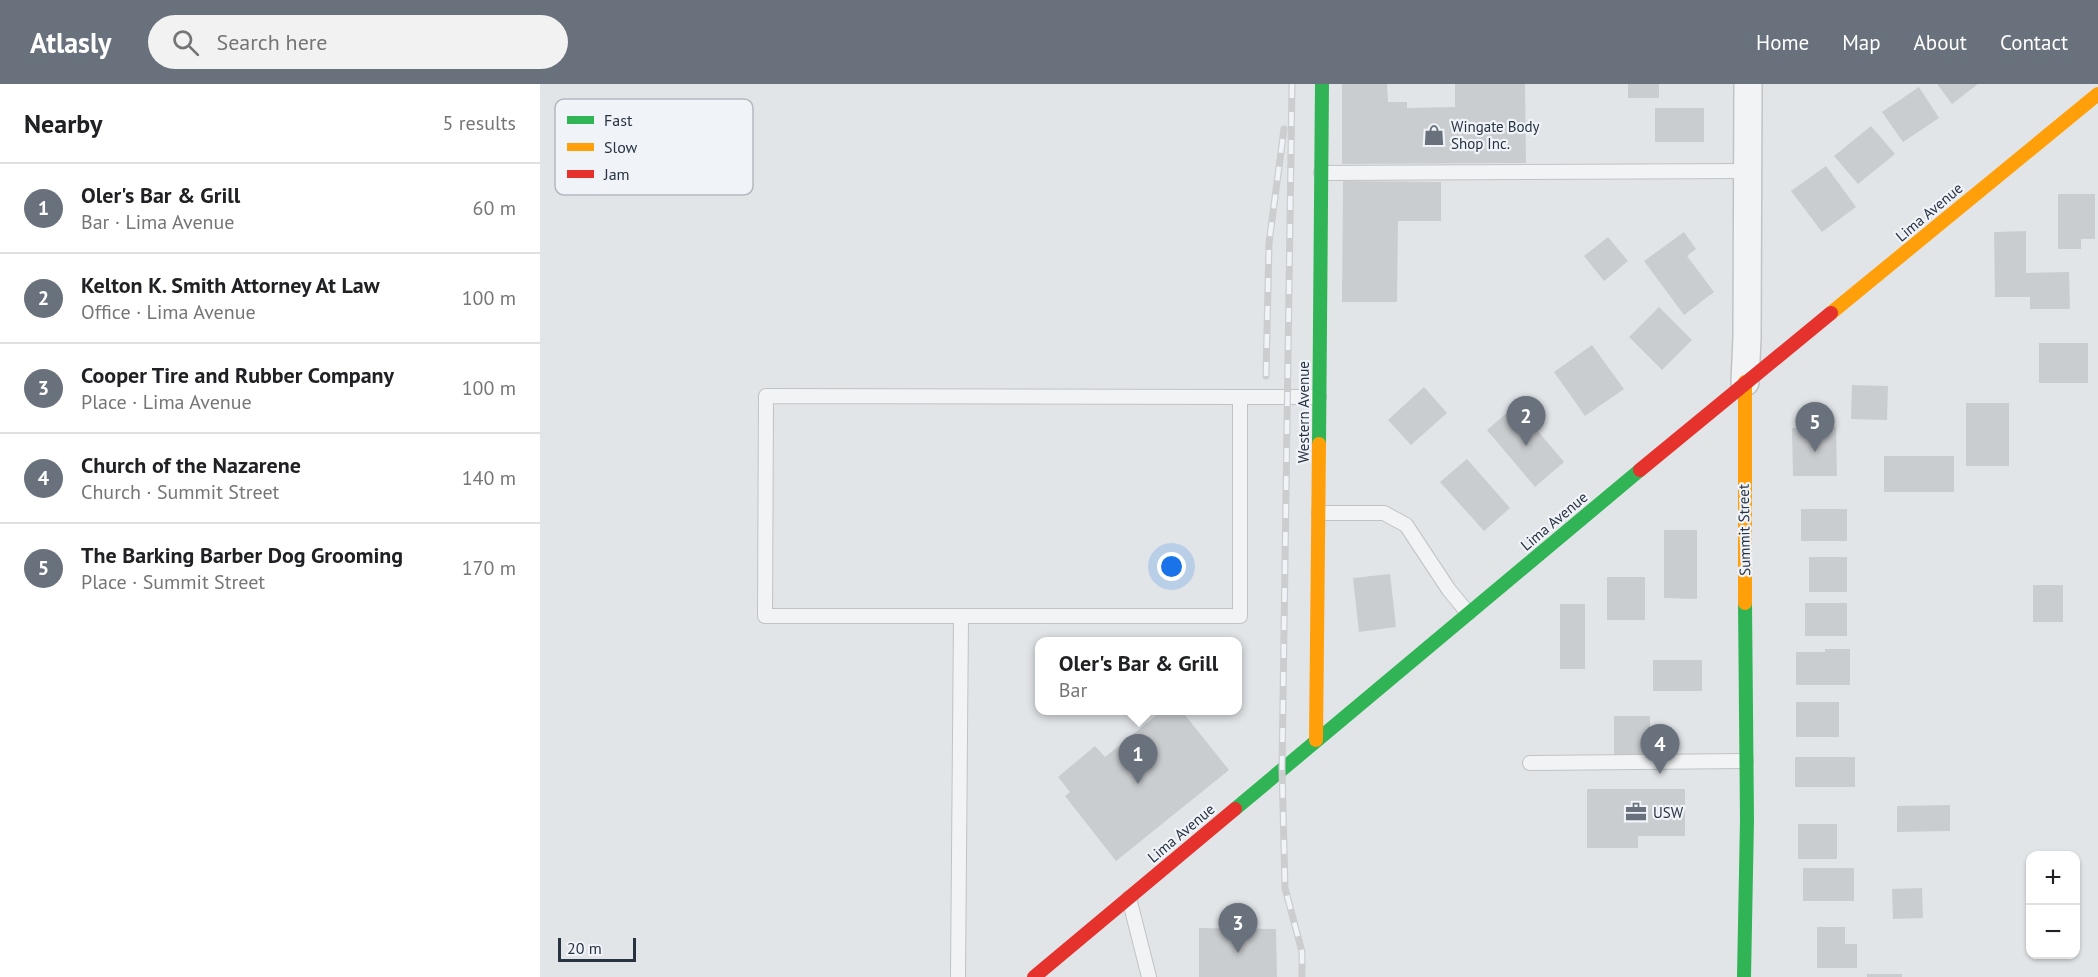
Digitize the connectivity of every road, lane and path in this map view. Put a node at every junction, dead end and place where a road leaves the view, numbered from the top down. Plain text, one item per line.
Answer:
1 (1322, 84) edge
2 (1749, 84) edge
3 (2098, 94) edge
4 (1747, 171) junction
5 (1321, 173) junction
6 (1745, 382) junction
7 (1240, 397) junction
8 (1320, 398) junction
9 (1319, 513) junction
10 (1468, 614) junction
11 (961, 616) junction
12 (1316, 740) junction
13 (1746, 761) junction
14 (1530, 763) dead end
15 (1129, 898) junction
16 (958, 977) edge
17 (1034, 977) edge
18 (1149, 977) edge
19 (1744, 977) edge

1 - 5 main road, Western Avenue
2 - 4 street, Summit Street
3 - 6 main road, Lima Avenue
4 - 5 lane
4 - 6 street, Summit Street
5 - 8 main road, Western Avenue
6 - 10 main road, Lima Avenue
6 - 13 main road, Summit Street
7 - 8 lane
7 - 11 lane
7 - 11 lane
8 - 9 main road, Western Avenue
9 - 10 lane
9 - 12 main road, Western Avenue
10 - 12 main road, Lima Avenue
11 - 16 lane
12 - 15 main road, Lima Avenue
13 - 14 lane
13 - 19 main road, Summit Street
15 - 17 main road, Lima Avenue
15 - 18 lane

